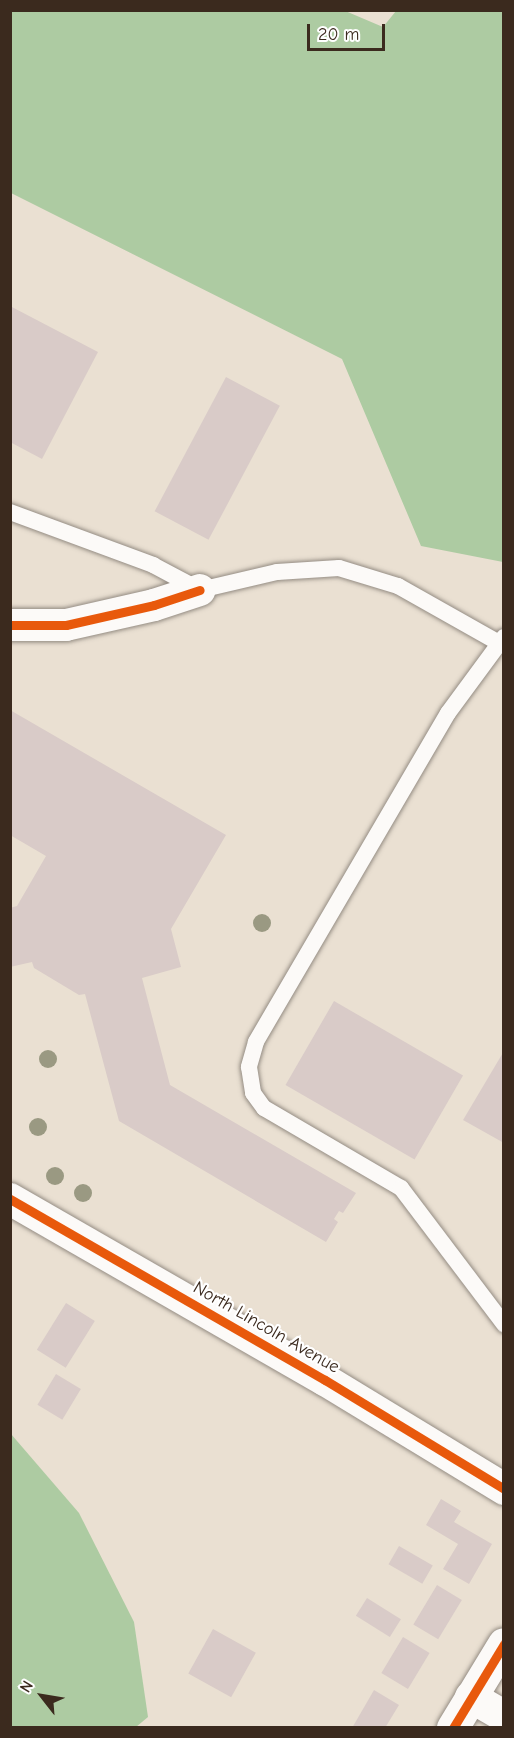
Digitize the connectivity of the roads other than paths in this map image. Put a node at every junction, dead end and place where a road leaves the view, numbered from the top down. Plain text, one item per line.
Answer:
1 (10, 512) edge
2 (200, 590) junction
3 (10, 625) edge
4 (501, 640) edge
5 (10, 1199) edge
6 (504, 1324) edge
7 (504, 1489) edge
8 (504, 1644) edge
9 (471, 1697) junction
10 (504, 1716) edge
11 (453, 1728) edge

1 - 2 lane
2 - 3 street
2 - 4 lane
4 - 6 lane
5 - 7 street, North Lincoln Avenue
8 - 9 street
9 - 10 street
9 - 11 street

